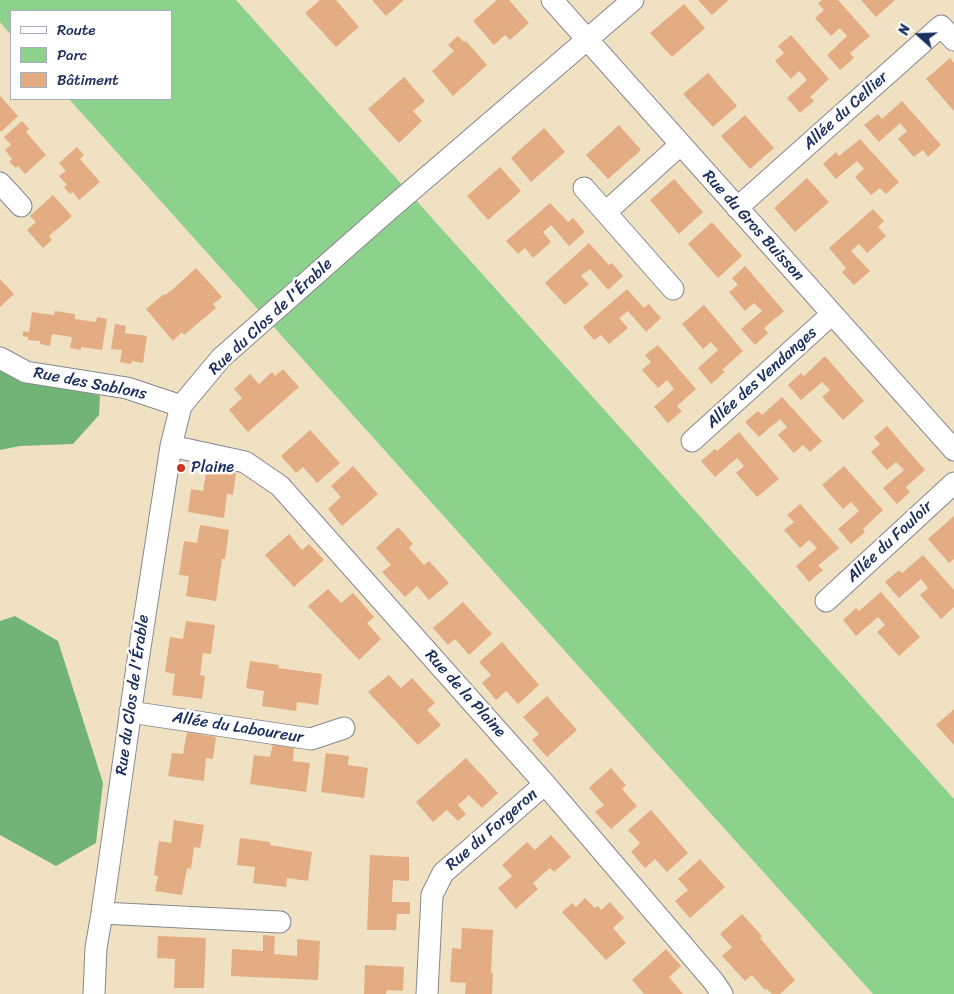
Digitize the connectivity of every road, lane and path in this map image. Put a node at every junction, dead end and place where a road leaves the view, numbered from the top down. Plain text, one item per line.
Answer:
1 (552, 0) edge
2 (633, 0) edge
3 (587, 40) junction
4 (954, 40) edge
5 (680, 145) junction
6 (0, 183) edge
7 (584, 188) dead end
8 (21, 206) dead end
9 (737, 208) junction
10 (606, 212) junction
11 (673, 289) dead end
12 (832, 314) junction
13 (0, 358) edge
14 (181, 406) junction
15 (692, 441) dead end
16 (171, 446) junction
17 (954, 450) edge
18 (954, 483) edge
19 (826, 601) dead end
20 (130, 712) junction
21 (344, 728) dead end
22 (545, 784) junction
23 (102, 913) junction
24 (280, 922) dead end
25 (94, 994) edge
26 (427, 994) edge
27 (722, 994) edge

1 - 3 street, Rue du Gros Buisson
2 - 3 street, Rue du Clos de l'Érable
3 - 5 street, Rue du Gros Buisson
3 - 14 street, Rue du Clos de l'Érable
4 - 9 street, Allée du Cellier
5 - 9 street, Rue du Gros Buisson
5 - 10 street
6 - 8 street
7 - 10 street
9 - 12 street, Rue du Gros Buisson
10 - 11 street
12 - 15 street, Allée des Vendanges
12 - 17 street, Rue du Gros Buisson
13 - 14 street, Rue des Sablons
14 - 16 street, Rue du Clos de l'Érable
16 - 20 street, Rue du Clos de l'Érable
16 - 22 street, Rue de la Plaine
18 - 19 street, Allée du Fouloir
20 - 21 street, Allée du Laboureur
20 - 23 street, Rue du Clos de l'Érable
22 - 26 street, Rue du Forgeron
22 - 27 street, Rue de la Plaine
23 - 24 street
23 - 25 street, Rue du Clos de l'Érable

